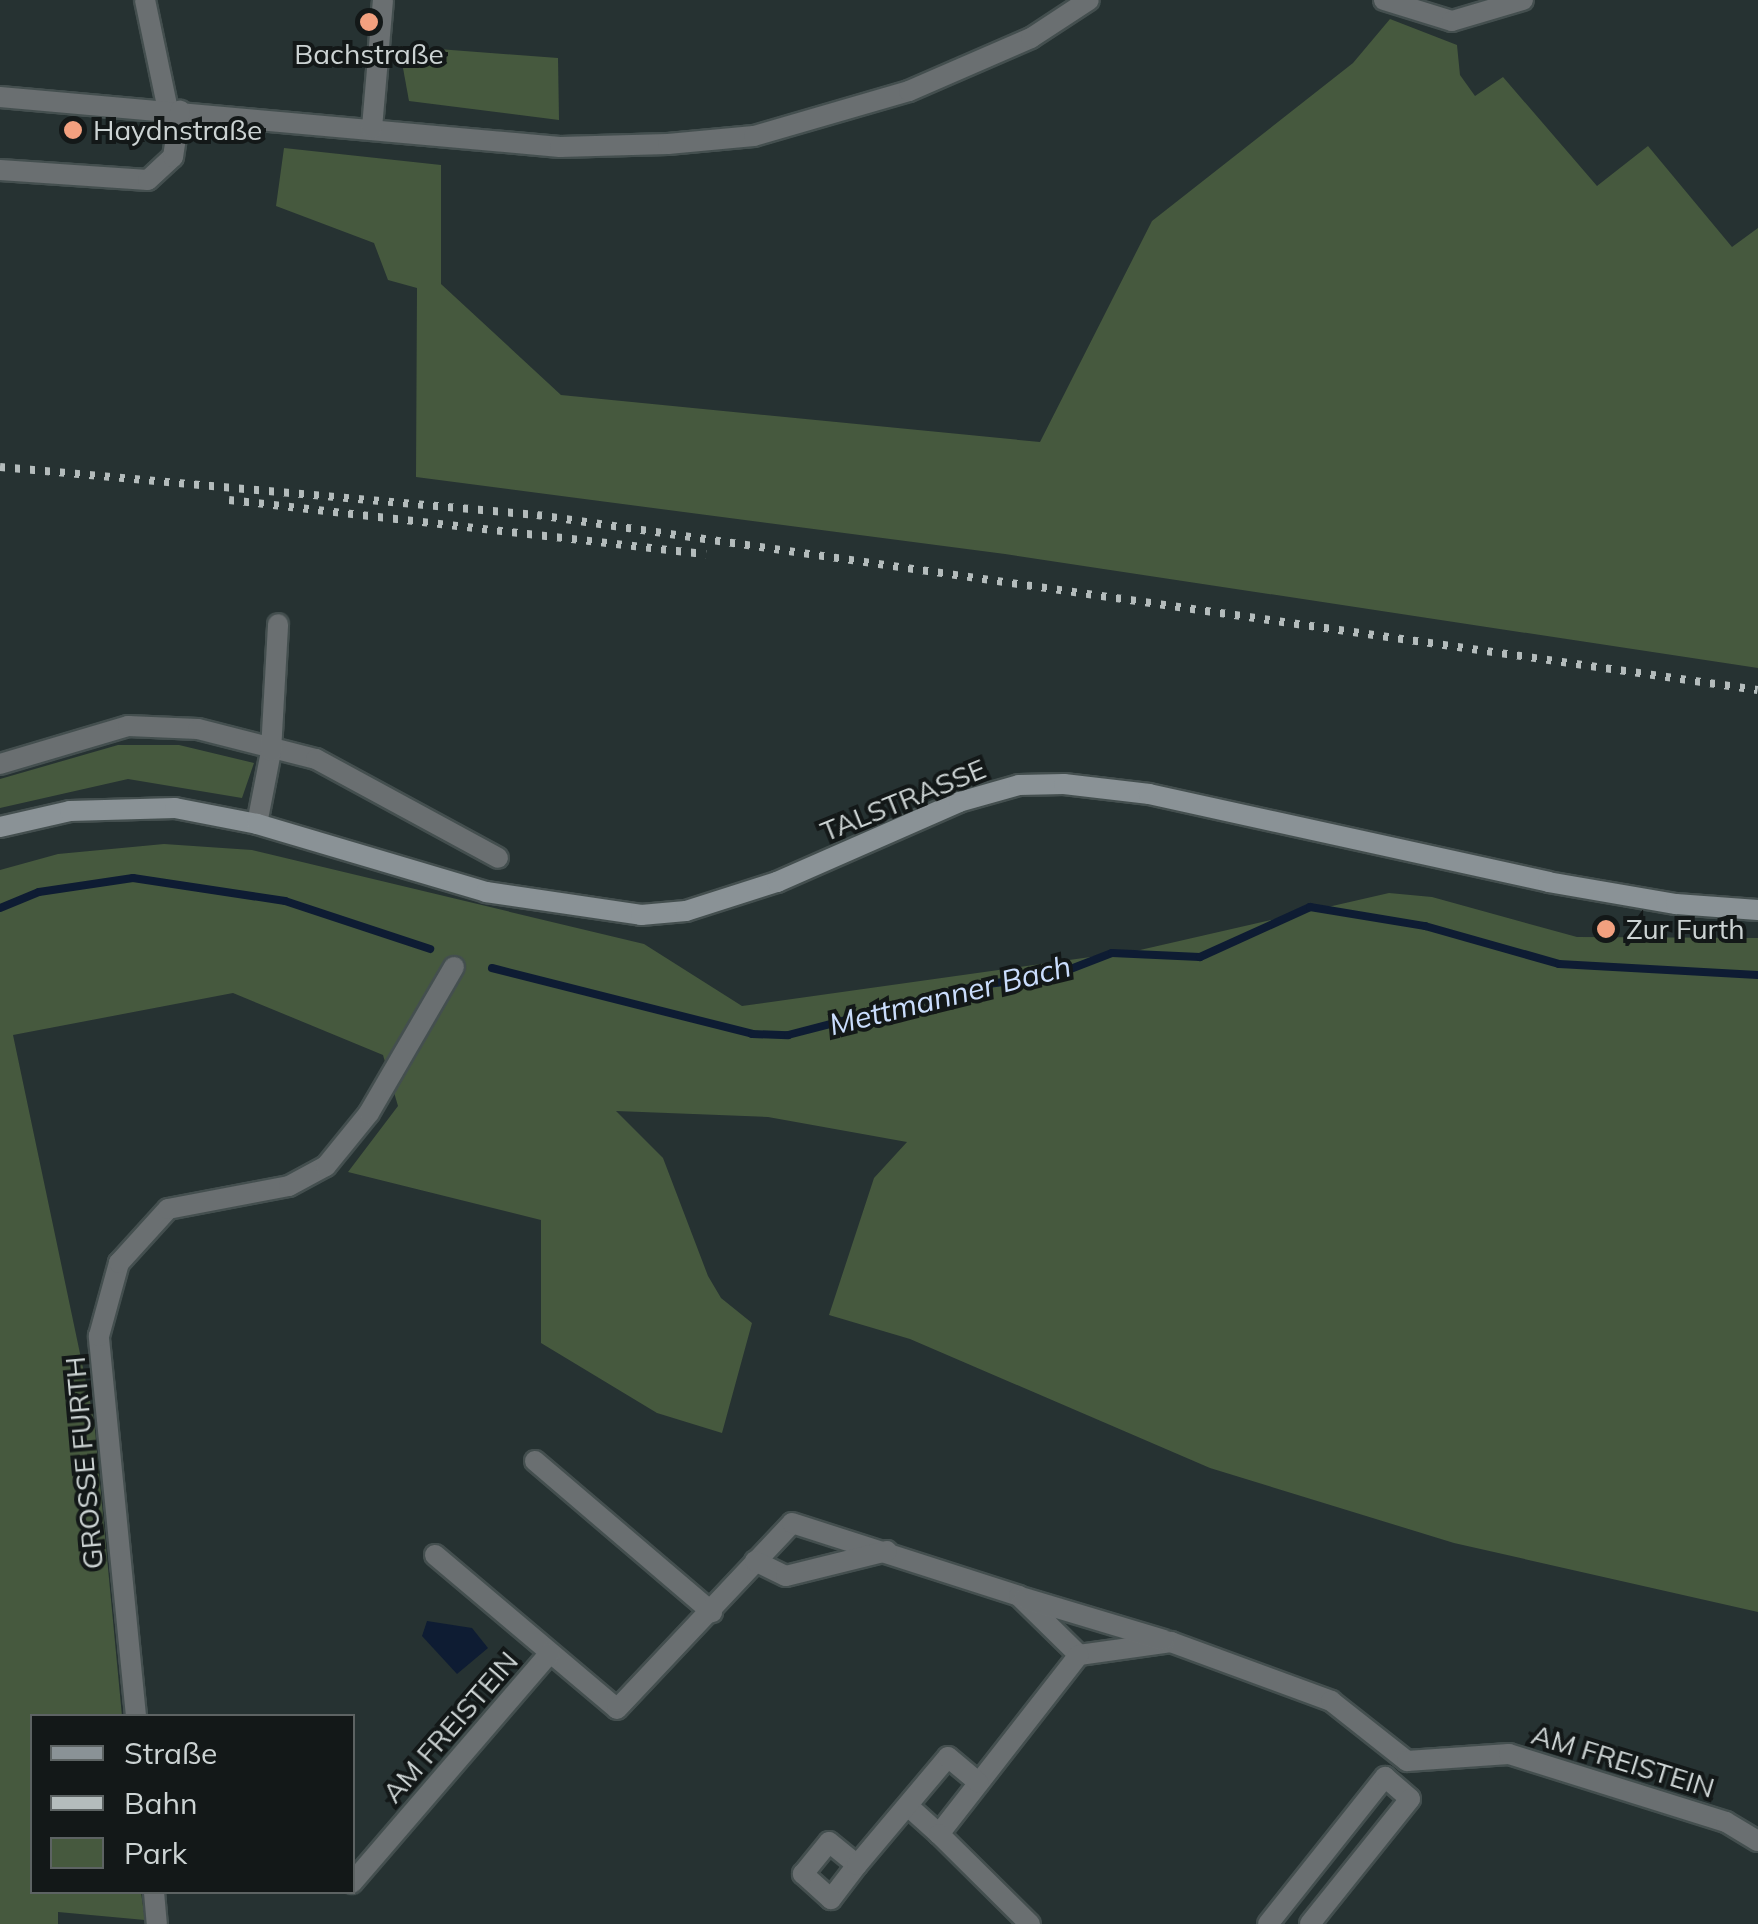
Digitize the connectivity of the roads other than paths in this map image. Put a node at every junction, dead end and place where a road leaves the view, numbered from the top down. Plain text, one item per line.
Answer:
1 (145, 0) edge
2 (383, 0) edge
3 (1089, 0) edge
4 (1384, 0) edge
5 (1522, 0) edge
6 (0, 97) edge
7 (174, 110) junction
8 (372, 128) junction
9 (0, 170) edge
10 (278, 624) dead end
11 (270, 751) junction
12 (0, 764) edge
13 (257, 824) junction
14 (0, 827) edge
15 (498, 858) dead end
16 (1758, 910) edge
17 (454, 967) dead end
18 (535, 1461) dead end
19 (888, 1551) junction
20 (436, 1556) dead end
21 (756, 1562) junction
22 (1019, 1596) junction
23 (712, 1612) junction
24 (1171, 1642) junction
25 (550, 1653) junction
26 (1079, 1655) junction
27 (136, 1714) edge
28 (1407, 1761) junction
29 (979, 1783) junction
30 (1394, 1785) junction
31 (908, 1806) junction
32 (939, 1834) junction
33 (1758, 1841) edge
34 (857, 1865) dead end
35 (355, 1880) edge
36 (154, 1894) edge
37 (157, 1924) edge
38 (1030, 1924) edge
39 (1268, 1924) edge
40 (1310, 1924) edge

1 - 7 street
2 - 8 street
3 - 8 street
4 - 5 street
6 - 7 street
7 - 8 street
7 - 9 street
10 - 11 street
11 - 12 street
11 - 13 street
11 - 15 street
13 - 14 main road, TALSTRASSE
13 - 16 main road, TALSTRASSE
17 - 27 street, GROSSE FURTH
18 - 23 street
19 - 21 street
19 - 21 street, AM FREISTEIN
19 - 22 street, AM FREISTEIN
20 - 25 street, AM FREISTEIN
21 - 23 street, AM FREISTEIN
22 - 24 street, AM FREISTEIN
22 - 26 street, AM FREISTEIN
23 - 25 street, AM FREISTEIN
24 - 26 street, AM FREISTEIN
24 - 28 street, AM FREISTEIN
25 - 35 street, AM FREISTEIN
26 - 29 street
28 - 30 street
28 - 33 street, AM FREISTEIN
29 - 31 street
29 - 32 street
30 - 39 street
30 - 40 street
31 - 32 street
31 - 34 street
32 - 38 street
36 - 37 street

